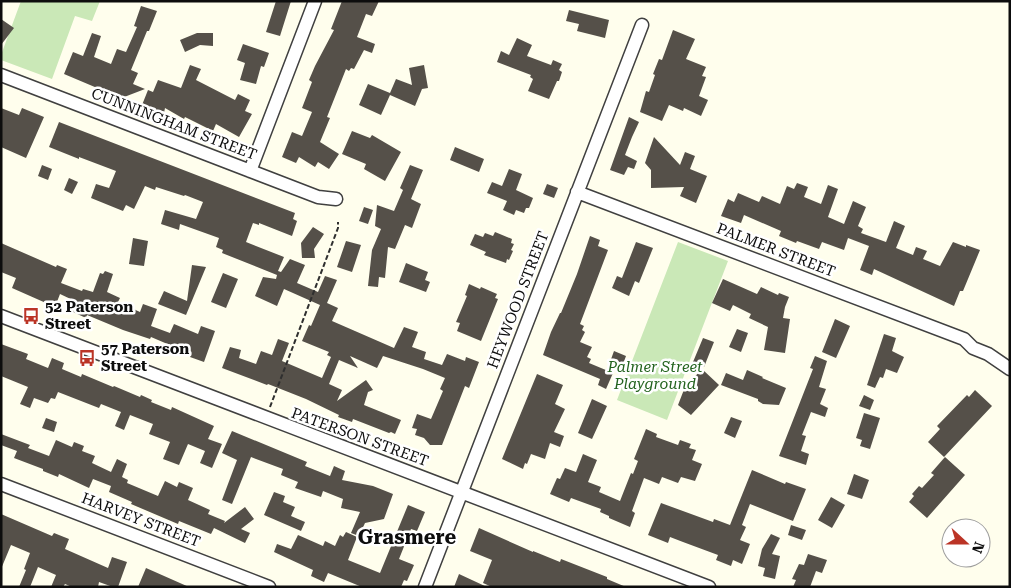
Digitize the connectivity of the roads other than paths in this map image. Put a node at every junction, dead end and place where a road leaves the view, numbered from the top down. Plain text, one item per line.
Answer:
1 (315, 1) edge
2 (642, 25) dead end
3 (1, 75) edge
4 (250, 170) junction
5 (577, 192) junction
6 (336, 198) dead end
7 (1, 316) edge
8 (1010, 369) edge
9 (1, 484) edge
10 (462, 492) junction
11 (269, 587) edge
12 (425, 587) edge
13 (709, 587) edge

1 - 4 street
2 - 5 street, HEYWOOD STREET
3 - 4 street, CUNNINGHAM STREET
4 - 6 street, CUNNINGHAM STREET
5 - 8 street, PALMER STREET
5 - 10 street, HEYWOOD STREET
7 - 10 street, PATERSON STREET
9 - 11 street, HARVEY STREET
10 - 12 street, HEYWOOD STREET
10 - 13 street, PATERSON STREET

